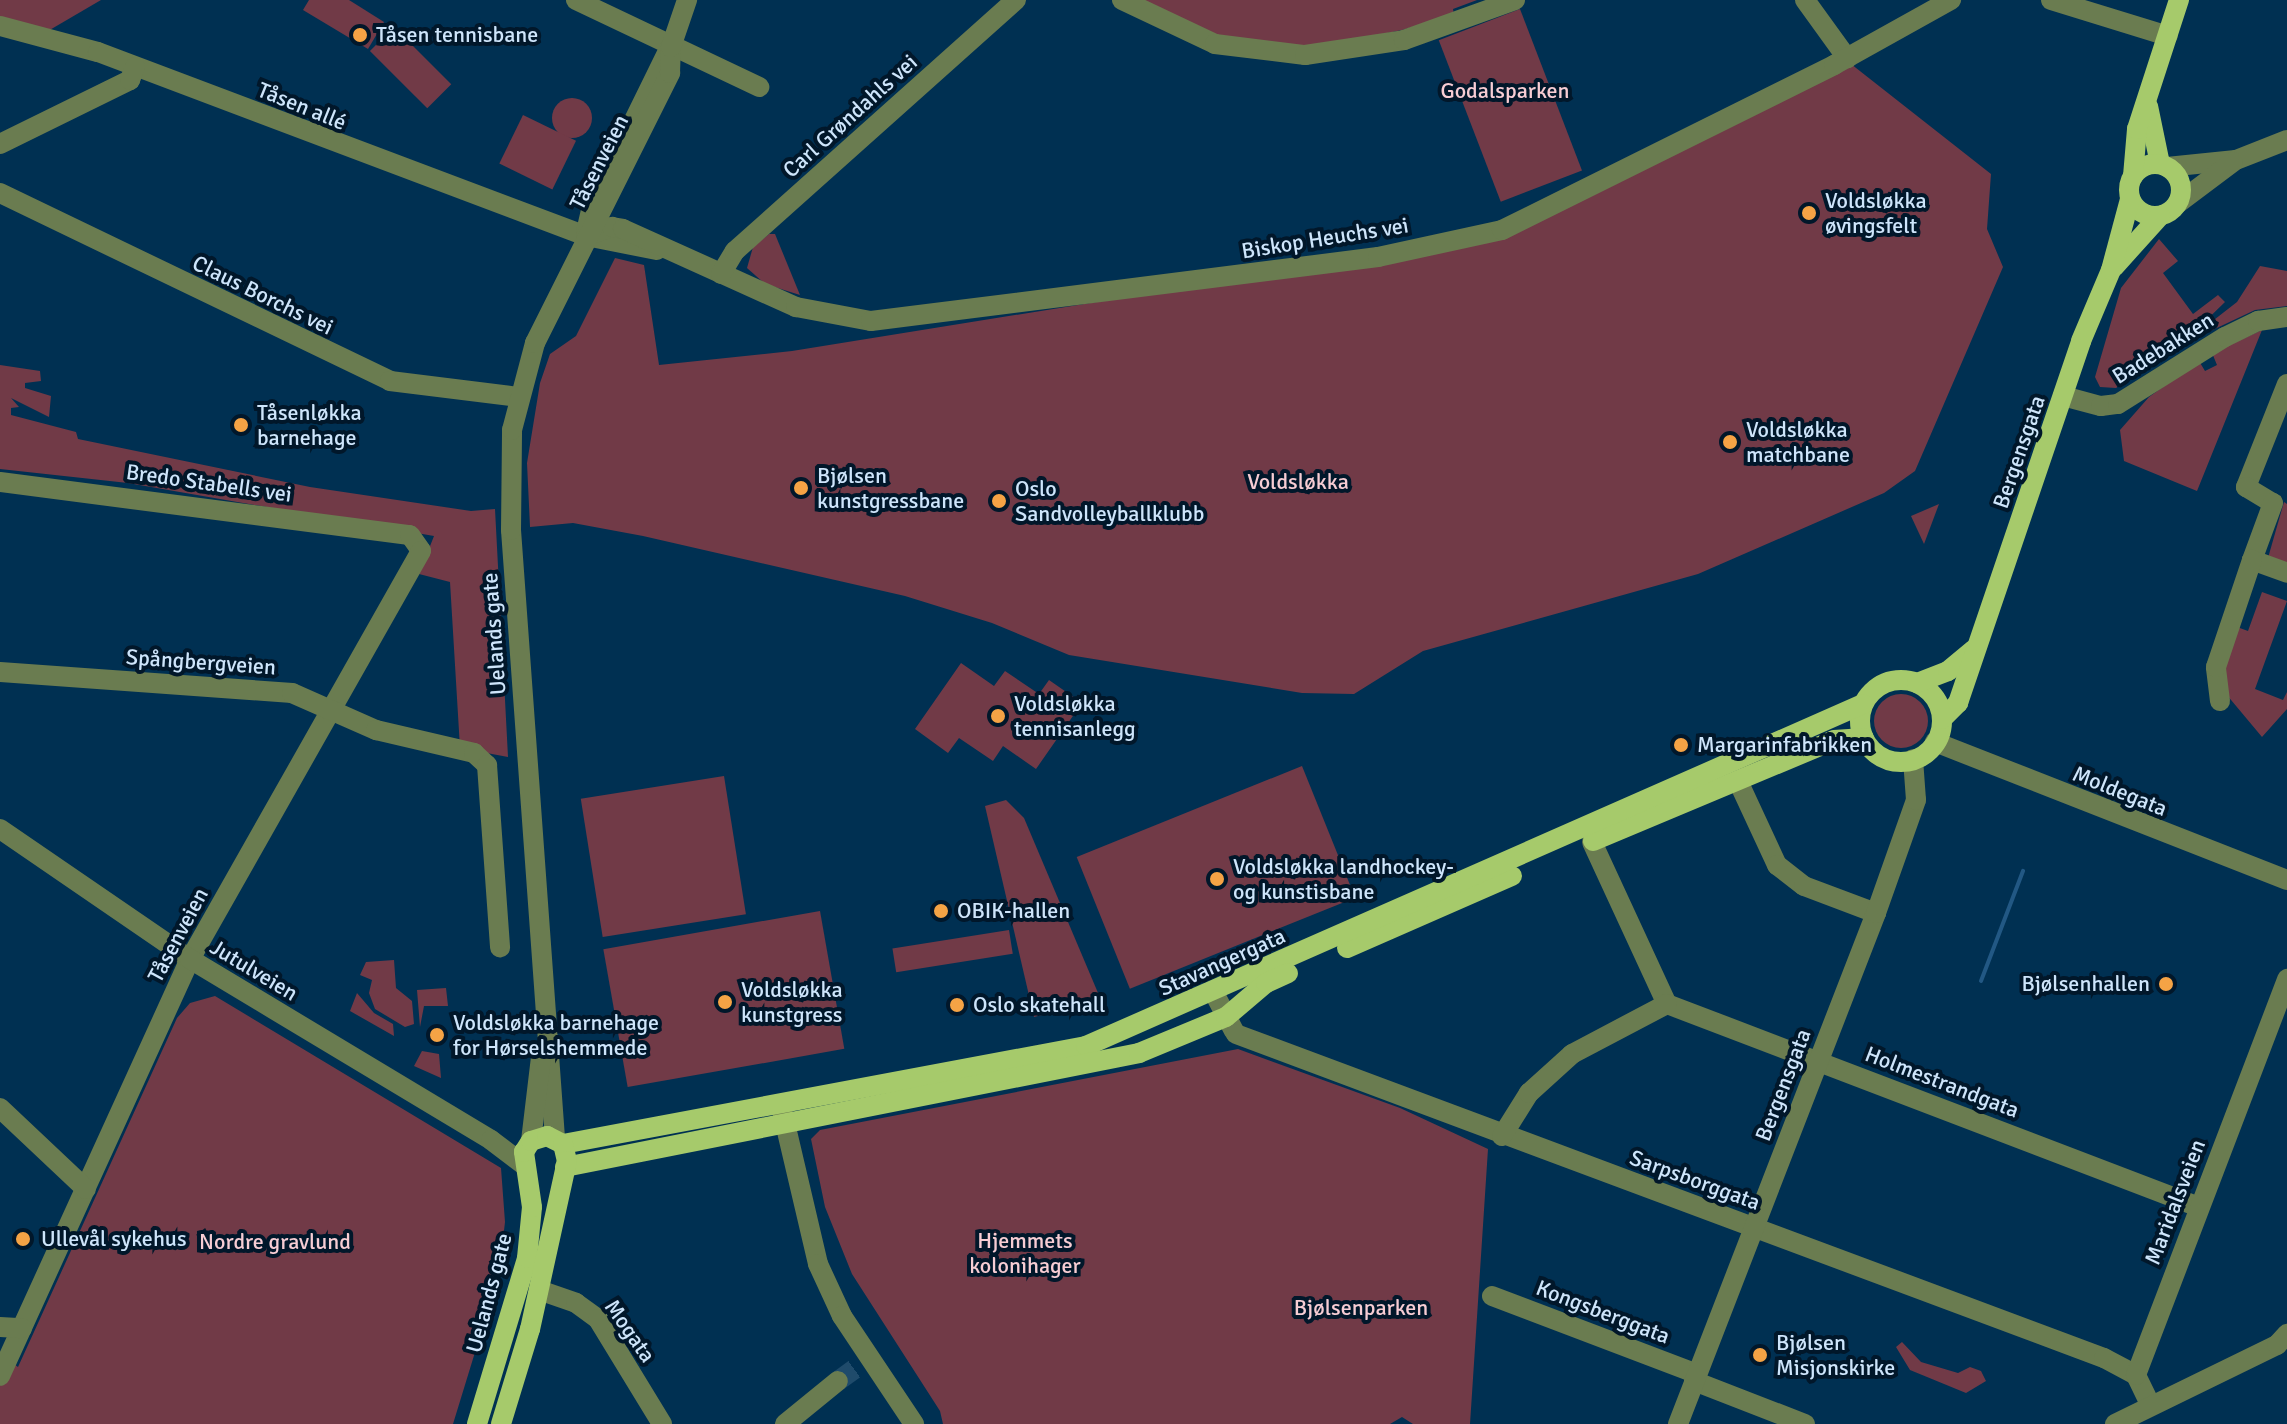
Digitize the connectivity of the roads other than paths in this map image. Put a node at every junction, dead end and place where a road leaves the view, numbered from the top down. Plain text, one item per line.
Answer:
1 (576, 0) edge
2 (687, 0) edge
3 (1016, 0) edge
4 (1122, 0) edge
5 (1515, 0) edge
6 (1805, 0) edge
7 (1951, 0) edge
8 (2051, 0) edge
9 (2179, 0) edge
10 (0, 26) edge
11 (2168, 36) junction
12 (671, 47) junction
13 (1847, 58) junction
14 (135, 67) junction
15 (759, 87) dead end
16 (2148, 106) junction
17 (2287, 140) edge
18 (0, 144) edge
19 (2236, 160) junction
20 (2164, 166) junction
21 (2133, 176) junction
22 (0, 193) edge
23 (2130, 199) junction
24 (2177, 204) junction
25 (2160, 216) junction
26 (586, 236) junction
27 (2111, 270) junction
28 (721, 274) junction
29 (2287, 317) edge
30 (2287, 384) edge
31 (2063, 396) junction
32 (519, 397) junction
33 (0, 482) edge
34 (410, 535) joint
35 (2252, 560) junction
36 (2287, 573) edge
37 (1973, 650) junction
38 (0, 672) edge
39 (1917, 683) junction
40 (2220, 701) dead end
41 (1863, 704) junction
42 (332, 710) junction
43 (1942, 719) junction
44 (1864, 738) junction
45 (1935, 742) junction
46 (1913, 759) junction
47 (1738, 781) junction
48 (0, 829) edge
49 (1592, 842) junction
50 (2287, 880) edge
51 (1876, 913) junction
52 (500, 948) dead end
53 (190, 959) junction
54 (2287, 979) edge
55 (1213, 991) junction
56 (1667, 1004) junction
57 (1231, 1026) junction
58 (546, 1041) junction
59 (1818, 1061) junction
60 (0, 1108) edge
61 (784, 1115) junction
62 (1502, 1136) junction
63 (559, 1141) junction
64 (528, 1156) junction
65 (563, 1170) junction
66 (86, 1189) junction
67 (2199, 1207) junction
68 (1754, 1227) junction
69 (539, 1290) junction
70 (1492, 1296) dead end
71 (0, 1327) edge
72 (22, 1328) junction
73 (2287, 1334) edge
74 (2136, 1375) junction
75 (0, 1376) edge
76 (1695, 1378) junction
77 (838, 1381) tunnel mouth
78 (2150, 1404) junction
79 (477, 1424) edge
80 (501, 1424) edge
81 (662, 1424) edge
82 (785, 1424) edge
83 (914, 1424) edge
84 (1678, 1424) edge
85 (1805, 1424) edge
86 (2115, 1424) edge

1 - 12 street
2 - 12 street, Tåsenveien
3 - 28 street, Carl Grøndahls vei
4 - 5 street
6 - 13 street
7 - 13 street, Biskop Heuchs vei
8 - 11 street
9 - 11 main road
10 - 14 street, Tåsen allé
11 - 16 main road
12 - 15 street
12 - 26 street, Tåsenveien
13 - 28 street, Biskop Heuchs vei
14 - 18 street
14 - 26 street, Tåsen allé
16 - 20 main road
16 - 21 main road
17 - 19 street
19 - 20 street
19 - 24 street
20 - 21 main road
20 - 24 main road
21 - 23 main road
22 - 32 street, Claus Borchs vei
23 - 25 main road
23 - 27 main road, Bergensgata
24 - 25 main road
25 - 27 main road, Bergensgata
26 - 28 street, Biskop Heuchs vei
26 - 32 street, Uelands gate
27 - 31 main road, Bergensgata
29 - 31 street, Badebakken
30 - 35 street
31 - 37 main road, Bergensgata
32 - 58 street, Uelands gate
33 - 34 street, Bredo Stabells vei
34 - 42 street, Tåsenveien
35 - 36 street
35 - 40 street
37 - 39 main road
37 - 43 main road, Bergensgata
38 - 42 street, Spångbergveien
39 - 41 main road
39 - 43 main road
41 - 44 main road
41 - 55 main road, Stavangergata
42 - 52 street, Spångbergveien
42 - 53 street, Tåsenveien
43 - 45 main road
44 - 46 main road
44 - 47 main road, Stavangergata
45 - 46 main road
45 - 50 street, Moldegata
46 - 51 street, Bergensgata
47 - 49 main road, Stavangergata
47 - 51 street
48 - 53 street, Jutulveien
49 - 56 street
49 - 57 main road, Stavangergata
51 - 59 street, Bergensgata
53 - 64 street, Jutulveien
53 - 66 street, Tåsenveien
54 - 67 street, Maridalsveien
55 - 57 street
55 - 61 main road, Stavangergata
56 - 59 street, Holmestrandgata
56 - 62 street
57 - 61 main road, Stavangergata
57 - 62 street, Sarpsborggata
58 - 63 street, Uelands gate
58 - 64 street, Uelands gate
59 - 67 street, Holmestrandgata
59 - 68 street, Bergensgata
60 - 66 street
61 - 63 main road, Stavangergata
61 - 65 main road, Stavangergata
61 - 83 street
62 - 68 street, Sarpsborggata
63 - 64 main road
63 - 65 main road, Uelands gate
64 - 65 main road
64 - 79 main road, Uelands gate
65 - 69 main road, Uelands gate
66 - 72 street, Tåsenveien
67 - 74 street, Maridalsveien
68 - 74 street, Sarpsborggata
68 - 76 street, Bergensgata
69 - 80 main road, Uelands gate
69 - 81 street, Mogata
70 - 76 street, Kongsberggata
71 - 72 street
72 - 75 street, Tåsenveien
73 - 78 street
74 - 78 street
76 - 84 street, Bergensgata
76 - 85 street, Kongsberggata
77 - 82 street
78 - 86 street

